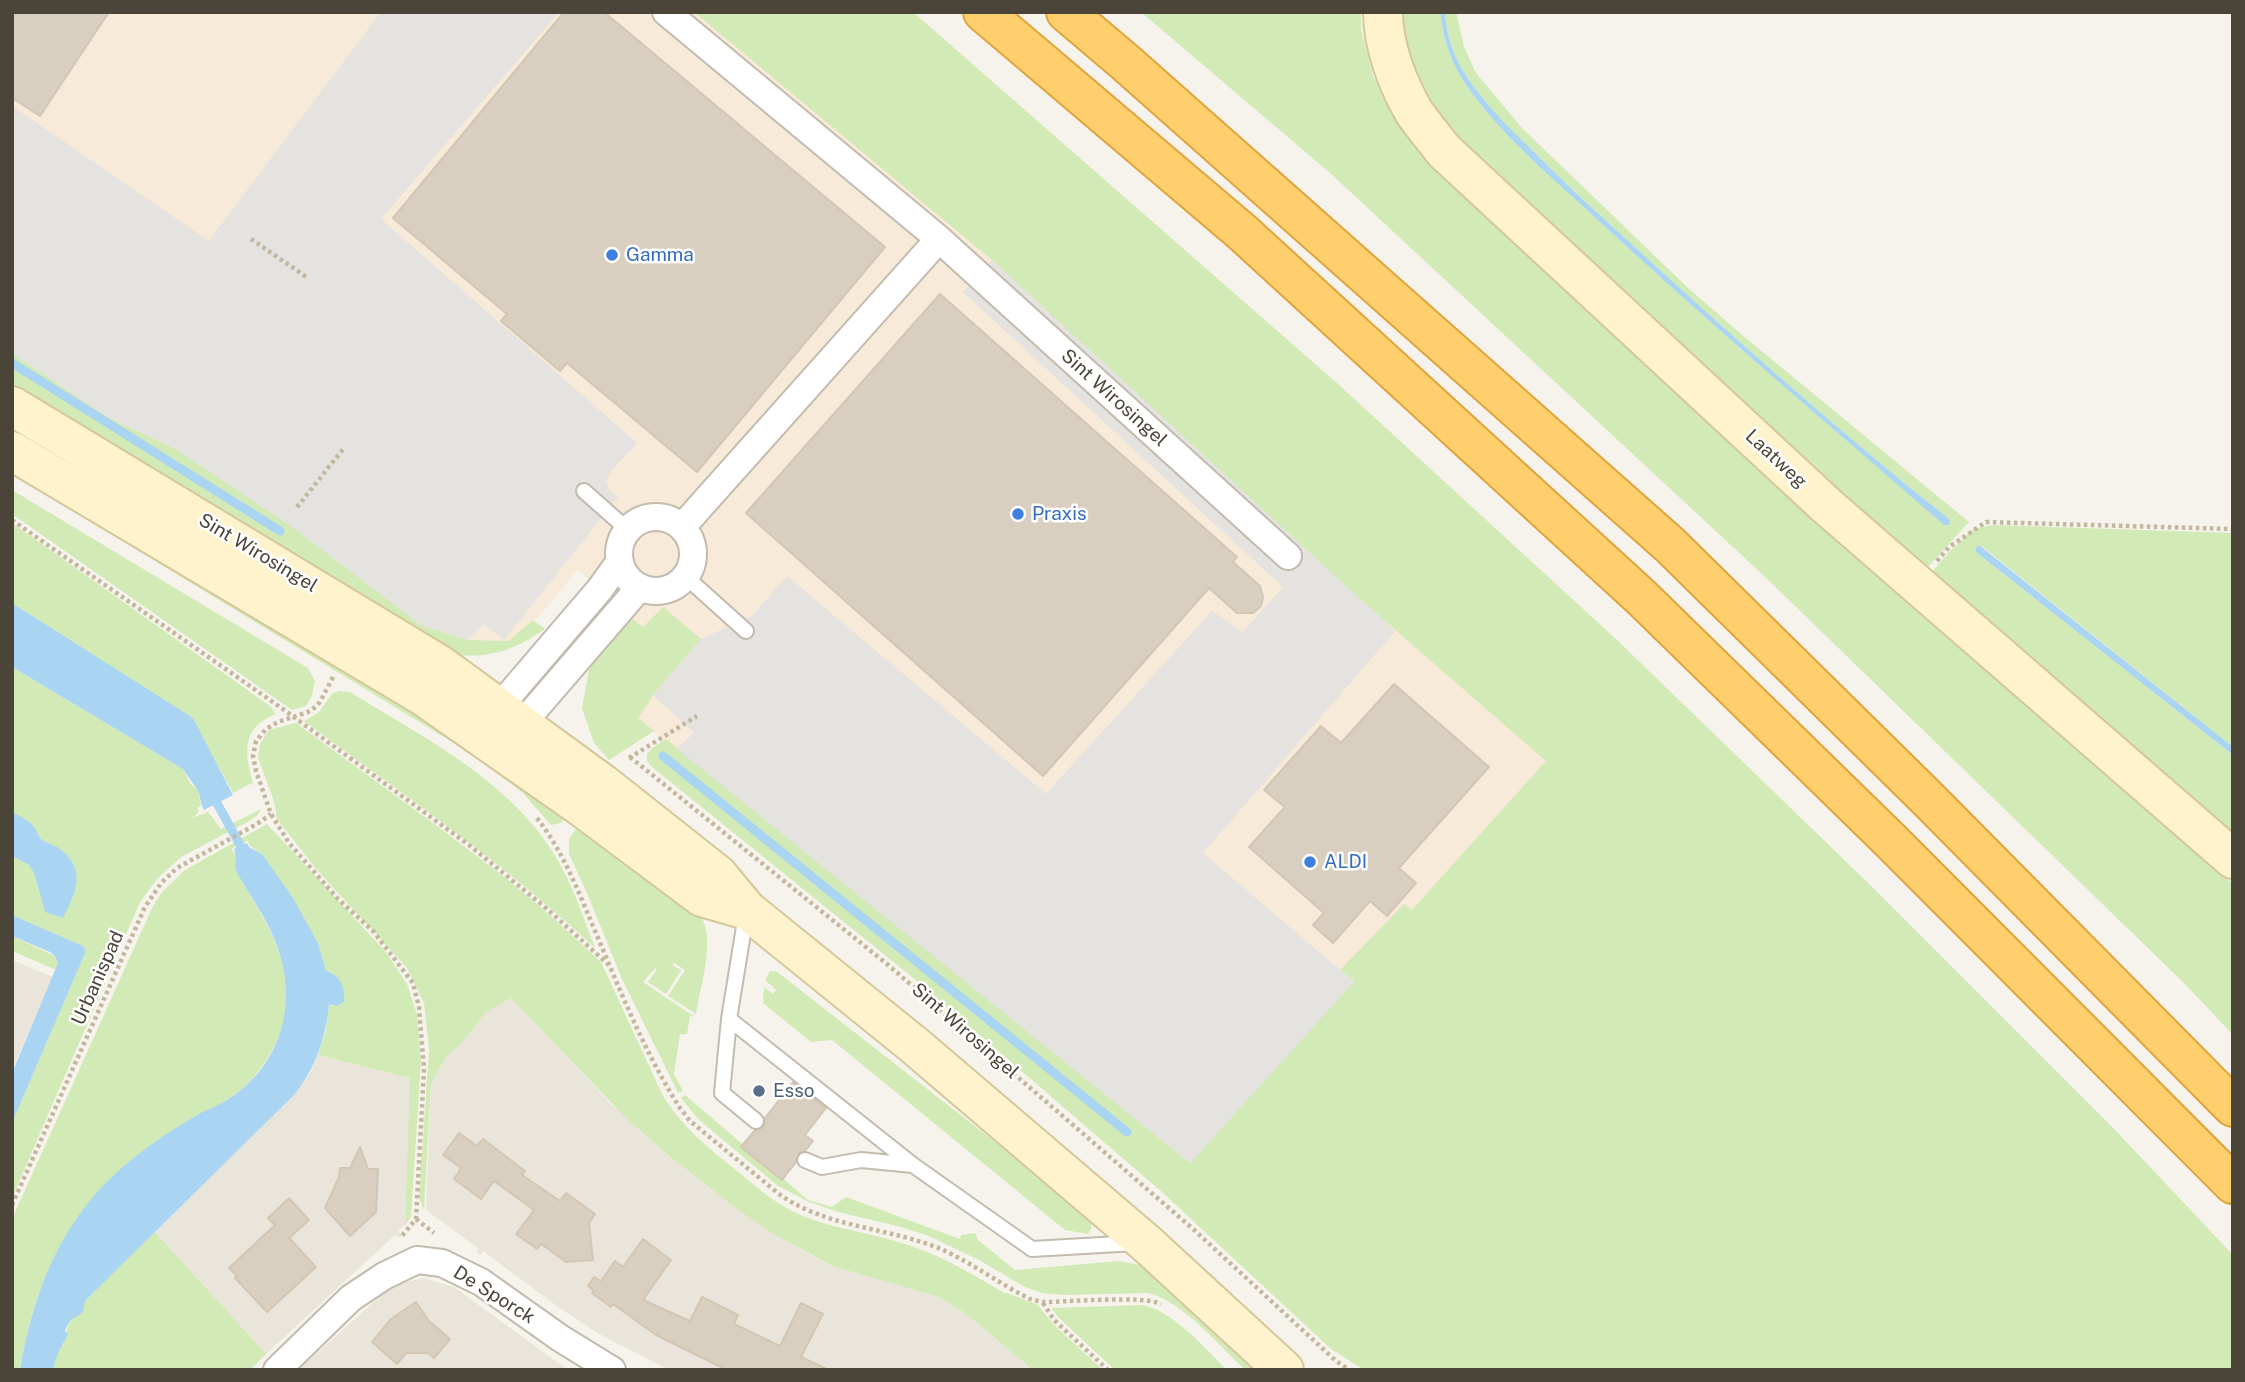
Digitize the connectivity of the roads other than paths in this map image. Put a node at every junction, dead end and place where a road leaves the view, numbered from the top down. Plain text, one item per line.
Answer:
1 (666, 12) edge
2 (983, 12) edge
3 (1066, 12) edge
4 (1383, 12) edge
5 (939, 239) junction
6 (12, 406) edge
7 (12, 451) edge
8 (584, 491) dead end
9 (682, 527) junction
10 (628, 530) junction
11 (1288, 556) dead end
12 (620, 561) junction
13 (686, 577) junction
14 (640, 587) junction
15 (746, 632) dead end
16 (504, 725) junction
17 (2233, 859) edge
18 (747, 910) junction
19 (729, 1019) junction
20 (2233, 1107) edge
21 (756, 1121) dead end
22 (805, 1160) dead end
23 (913, 1165) junction
24 (2233, 1184) edge
25 (1146, 1243) junction
26 (277, 1370) edge
27 (612, 1370) edge
28 (1284, 1370) edge

1 - 5 street, Sint Wirosingel
2 - 24 highway
3 - 20 highway
4 - 17 main road, Laatweg
5 - 9 street
5 - 11 street, Sint Wirosingel
6 - 16 main road, Sint Wirosingel
7 - 16 main road, Sint Wirosingel
8 - 10 lane
9 - 10 street
9 - 13 street
10 - 12 street
12 - 14 street
12 - 16 street
13 - 14 street
13 - 15 lane
14 - 16 street
16 - 18 main road, Sint Wirosingel
18 - 19 lane
18 - 25 main road, Sint Wirosingel
19 - 21 lane
19 - 23 lane
22 - 23 lane
23 - 25 lane
25 - 28 main road, Sint Wirosingel
26 - 27 street, De Sporck

